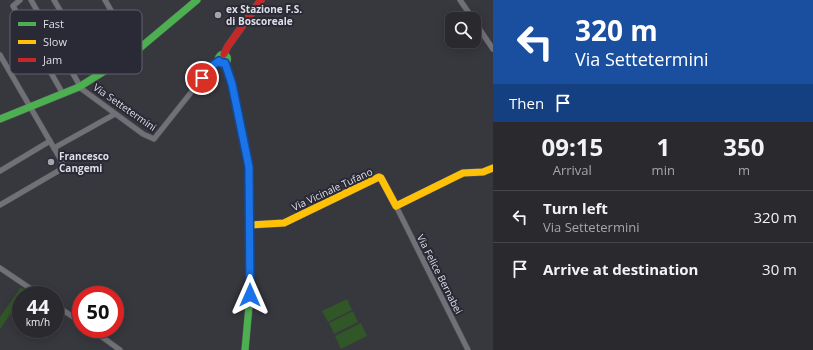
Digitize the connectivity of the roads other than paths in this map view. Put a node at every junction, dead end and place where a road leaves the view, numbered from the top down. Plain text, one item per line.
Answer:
1 (20, 0) edge
2 (32, 0) edge
3 (54, 0) edge
4 (105, 0) edge
5 (197, 0) edge
6 (261, 0) edge
7 (460, 0) edge
8 (15, 10) edge
9 (38, 10) edge
10 (60, 10) edge
11 (111, 10) edge
12 (468, 12) edge
13 (481, 32) edge
14 (142, 46) edge
15 (493, 49) edge
16 (0, 55) edge
17 (222, 62) junction
18 (10, 72) edge
19 (11, 74) edge
20 (52, 74) edge
21 (73, 74) edge
22 (98, 75) edge
23 (80, 87) junction
24 (63, 94) junction
25 (30, 107) junction
26 (115, 114) junction
27 (0, 120) edge
28 (50, 141) junction
29 (54, 148) junction
30 (493, 168) edge
31 (0, 170) edge
32 (0, 205) edge
33 (396, 206) junction
34 (250, 225) junction
35 (0, 268) edge
36 (27, 286) edge
37 (99, 338) edge
38 (104, 338) edge
39 (246, 342) junction
40 (112, 350) edge
41 (120, 350) edge
42 (239, 350) edge
43 (245, 350) edge
44 (468, 350) edge

1 - 8 street
2 - 9 street
3 - 10 street
4 - 11 street
5 - 14 street
6 - 17 street
7 - 12 street
13 - 15 street
16 - 18 street
17 - 26 street, Via Settetermini
17 - 34 street
19 - 25 street
20 - 24 street
21 - 23 street
22 - 23 street
23 - 24 street
23 - 26 street, Via Settetermini
24 - 25 street
25 - 27 street
25 - 28 street
26 - 29 street
28 - 29 street
28 - 31 street
29 - 32 street
30 - 33 street
33 - 34 street, Via Vicinale Tufano
33 - 44 street, Via Felice Bernabei
34 - 39 street
35 - 36 street
37 - 40 street
38 - 41 street
39 - 42 street
39 - 43 street

